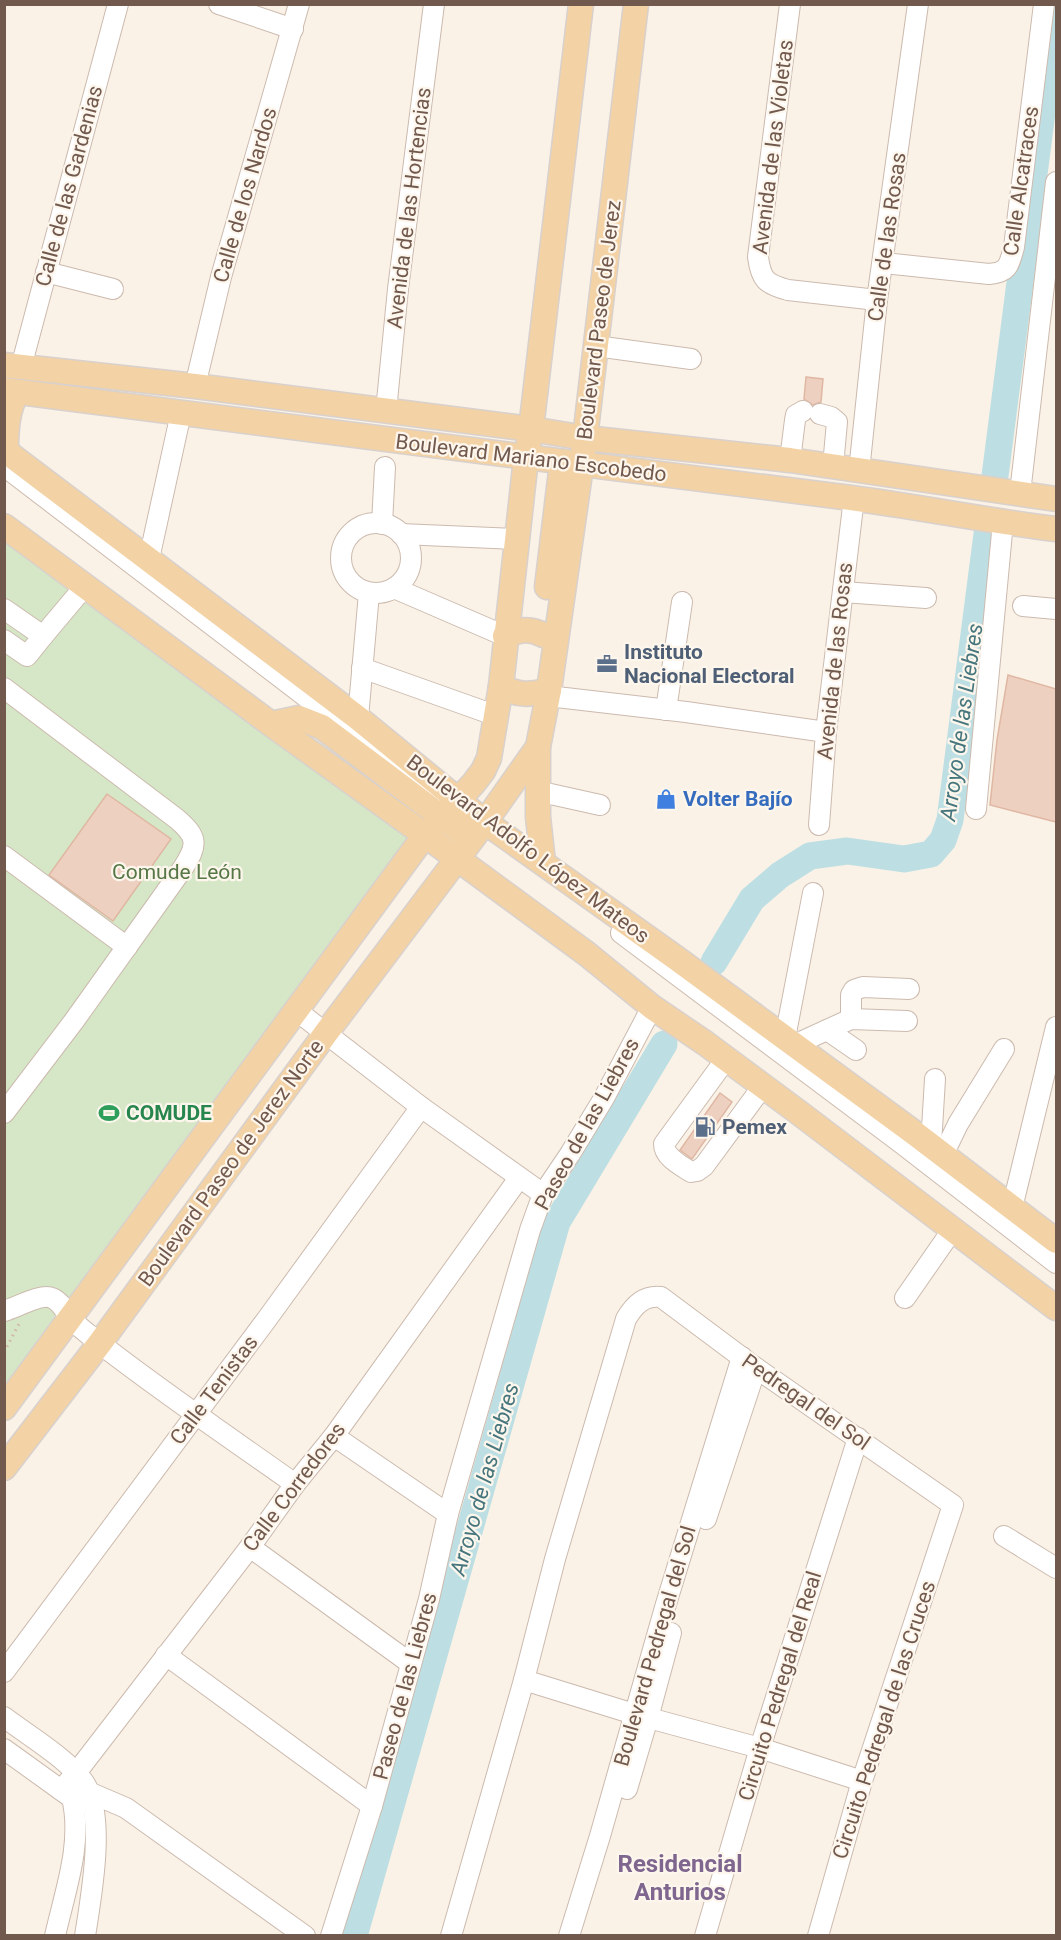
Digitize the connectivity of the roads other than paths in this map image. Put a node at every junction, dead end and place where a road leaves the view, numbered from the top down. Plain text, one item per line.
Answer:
1 (118, 4) edge
2 (219, 4) edge
3 (299, 4) edge
4 (434, 4) edge
5 (581, 4) edge
6 (636, 4) edge
7 (790, 4) edge
8 (918, 4) edge
9 (1044, 4) edge
10 (293, 29) junction
11 (1056, 182) edge
12 (1053, 257) edge
13 (884, 263) junction
14 (46, 272) junction
15 (113, 289) dead end
16 (877, 300) junction
17 (596, 346) junction
18 (691, 359) dead end
19 (13, 366) edge
20 (195, 386) junction
21 (11, 391) edge
22 (386, 411) junction
23 (181, 413) junction
24 (820, 416) junction
25 (864, 426) junction
26 (531, 429) junction
27 (585, 438) junction
28 (5, 456) edge
29 (526, 458) junction
30 (790, 460) junction
31 (571, 464) junction
32 (833, 466) junction
33 (385, 467) dead end
34 (860, 471) junction
35 (1020, 493) junction
36 (854, 498) junction
37 (1056, 499) edge
38 (1003, 522) junction
39 (382, 524) junction
40 (4, 526) edge
41 (1056, 529) edge
42 (401, 534) junction
43 (517, 539) junction
44 (149, 559) junction
45 (85, 586) junction
46 (394, 588) junction
47 (843, 592) junction
48 (369, 593) junction
49 (926, 598) dead end
50 (682, 602) dead end
51 (1023, 606) dead end
52 (4, 609) edge
53 (1056, 609) edge
54 (543, 635) junction
55 (42, 636) junction
56 (506, 636) junction
57 (4, 640) edge
58 (363, 668) junction
59 (501, 686) junction
60 (4, 688) edge
61 (549, 690) junction
62 (666, 710) junction
63 (496, 716) junction
64 (358, 718) junction
65 (271, 724) junction
66 (826, 732) junction
67 (538, 747) junction
68 (537, 790) junction
69 (600, 806) dead end
70 (449, 808) junction
71 (976, 809) dead end
72 (819, 825) dead end
73 (478, 830) junction
74 (425, 835) junction
75 (4, 856) edge
76 (456, 859) junction
77 (543, 862) junction
78 (813, 893) dead end
79 (127, 947) junction
80 (909, 988) dead end
81 (652, 1007) junction
82 (297, 1011) junction
83 (851, 1019) junction
84 (907, 1021) dead end
85 (1056, 1027) edge
86 (827, 1030) junction
87 (326, 1033) junction
88 (790, 1041) junction
89 (1004, 1049) dead end
90 (856, 1050) dead end
91 (726, 1059) junction
92 (935, 1079) dead end
93 (763, 1086) junction
94 (421, 1107) junction
95 (4, 1113) edge
96 (937, 1150) junction
97 (519, 1178) junction
98 (543, 1194) junction
99 (1012, 1208) junction
100 (953, 1229) junction
101 (1056, 1241) edge
102 (1056, 1263) edge
103 (905, 1298) dead end
104 (1056, 1308) edge
105 (4, 1311) edge
106 (71, 1319) junction
107 (100, 1343) junction
108 (749, 1362) junction
109 (4, 1408) edge
110 (196, 1414) junction
111 (334, 1436) junction
112 (858, 1438) junction
113 (4, 1468) edge
114 (295, 1484) junction
115 (953, 1505) joint
116 (448, 1514) junction
117 (1004, 1536) dead end
118 (250, 1547) junction
119 (1056, 1568) edge
120 (166, 1655) junction
121 (410, 1663) junction
122 (4, 1672) edge
123 (524, 1680) junction
124 (641, 1716) junction
125 (4, 1717) edge
126 (760, 1748) junction
127 (4, 1749) edge
128 (76, 1773) junction
129 (862, 1781) junction
130 (74, 1794) junction
131 (372, 1806) junction
132 (55, 1935) edge
133 (85, 1935) edge
134 (305, 1935) edge
135 (331, 1935) edge
136 (451, 1935) edge
137 (569, 1935) edge
138 (582, 1935) edge
139 (705, 1935) edge
140 (818, 1935) edge

1 - 14 street, Calle de las Gardenias
2 - 10 street
3 - 10 street, Calle de los Nardos
4 - 22 street, Avenida de las Hortencias
5 - 26 main road
6 - 17 main road, Boulevard Paseo de Jerez
7 - 16 street, Avenida de las Violetas
8 - 13 street, Calle de las Rosas
9 - 13 street, Calle Alcatraces
10 - 20 street, Calle de los Nardos
11 - 12 street
12 - 35 street
13 - 16 street, Calle de las Rosas
14 - 15 street
14 - 19 street, Calle de las Gardenias
16 - 25 street, Calle de las Rosas
17 - 18 street
17 - 27 main road, Boulevard Paseo de Jerez
19 - 20 main road, Boulevard Mariano Escobedo
20 - 22 main road, Boulevard Mariano Escobedo
21 - 23 main road, Boulevard Mariano Escobedo
21 - 28 main road
22 - 26 main road, Boulevard Mariano Escobedo
23 - 29 main road, Boulevard Mariano Escobedo
23 - 44 street
24 - 25 street
24 - 30 street
24 - 32 street
25 - 34 street, Calle de las Rosas
26 - 27 main road, Boulevard Mariano Escobedo
26 - 29 main road
27 - 30 main road, Boulevard Mariano Escobedo
27 - 31 main road, Boulevard Paseo de Jerez
28 - 44 main road, Boulevard Adolfo López Mateos
28 - 70 street
29 - 31 main road, Boulevard Mariano Escobedo
29 - 43 main road
30 - 32 main road, Boulevard Mariano Escobedo
31 - 36 main road, Boulevard Mariano Escobedo
31 - 54 main road
31 - 61 main road, Boulevard Paseo de Jerez
32 - 34 main road, Boulevard Mariano Escobedo
33 - 39 street
34 - 35 main road, Boulevard Mariano Escobedo
35 - 37 main road, Boulevard Mariano Escobedo
36 - 38 main road, Boulevard Mariano Escobedo
36 - 47 street, Avenida de las Rosas
38 - 41 main road, Boulevard Mariano Escobedo
38 - 71 street
39 - 42 street
39 - 48 street
40 - 45 main road
42 - 43 street
42 - 46 street
43 - 56 main road
44 - 64 main road, Boulevard Adolfo López Mateos
45 - 55 street
45 - 65 main road
46 - 48 street
46 - 56 street
47 - 49 street
47 - 66 street, Avenida de las Rosas
48 - 58 street
50 - 62 street
51 - 53 street
52 - 55 street
54 - 56 main road
54 - 61 main road
55 - 57 street
56 - 59 main road
58 - 63 street
58 - 64 street
59 - 61 main road
59 - 63 main road
60 - 79 street
61 - 62 street
61 - 67 main road, Boulevard Paseo de Jerez
62 - 66 street
63 - 70 main road
64 - 70 main road, Boulevard Adolfo López Mateos
65 - 70 main road
65 - 74 main road
66 - 72 street, Avenida de las Rosas
67 - 68 main road
67 - 73 main road, Boulevard Paseo de Jerez
68 - 69 street
68 - 77 main road
70 - 73 main road, Boulevard Adolfo López Mateos
70 - 74 main road
73 - 76 main road, Boulevard Paseo de Jerez
73 - 77 main road, Boulevard Adolfo López Mateos
73 - 102 street
74 - 76 main road
74 - 82 main road, Boulevard Paseo de Jerez Norte
75 - 79 street
76 - 81 main road
76 - 87 main road, Boulevard Paseo de Jerez Norte
77 - 88 main road, Boulevard Adolfo López Mateos
78 - 88 street
79 - 95 street
80 - 83 street
81 - 91 main road
81 - 98 street, Paseo de las Liebres
82 - 87 street
82 - 106 main road, Boulevard Paseo de Jerez Norte
83 - 84 street
83 - 86 street
85 - 99 street
86 - 88 street
86 - 90 street
87 - 94 street
87 - 107 main road, Boulevard Paseo de Jerez Norte
88 - 96 main road, Boulevard Adolfo López Mateos
89 - 96 street
91 - 93 main road
91 - 93 street
92 - 96 street
93 - 100 main road
94 - 97 street
94 - 110 street, Calle Tenistas
96 - 99 main road, Boulevard Adolfo López Mateos
97 - 98 street
97 - 111 street, Calle Corredores
98 - 116 street, Paseo de las Liebres
99 - 101 main road, Boulevard Adolfo López Mateos
100 - 103 street
100 - 104 main road
105 - 106 street
106 - 107 street
106 - 109 main road, Boulevard Paseo de Jerez Norte
107 - 110 street
107 - 113 main road, Boulevard Paseo de Jerez Norte
108 - 112 street, Pedregal del Sol
108 - 123 street, Pedregal del Sol
108 - 124 street, Boulevard Pedregal del Sol
110 - 114 street
110 - 122 street, Calle Tenistas
111 - 114 street, Calle Corredores
111 - 116 street
112 - 115 street, Pedregal del Sol
112 - 126 street, Circuito Pedregal del Real
114 - 118 street, Calle Corredores
115 - 129 street, Circuito Pedregal de las Cruces
116 - 121 street, Paseo de las Liebres
117 - 119 street
118 - 120 street, Calle Corredores
118 - 121 street
120 - 128 street, Calle Corredores
120 - 131 street
121 - 131 street, Paseo de las Liebres
123 - 124 street
123 - 136 street
124 - 126 street
124 - 137 street, Boulevard Pedregal del Sol
124 - 138 street, Boulevard Pedregal del Sol
125 - 128 street
126 - 129 street
126 - 139 street, Circuito Pedregal del Real
127 - 130 street
128 - 130 street, Calle Corredores
129 - 140 street, Circuito Pedregal de las Cruces
130 - 132 street
130 - 133 street
130 - 134 street
131 - 135 street, Paseo de las Liebres

